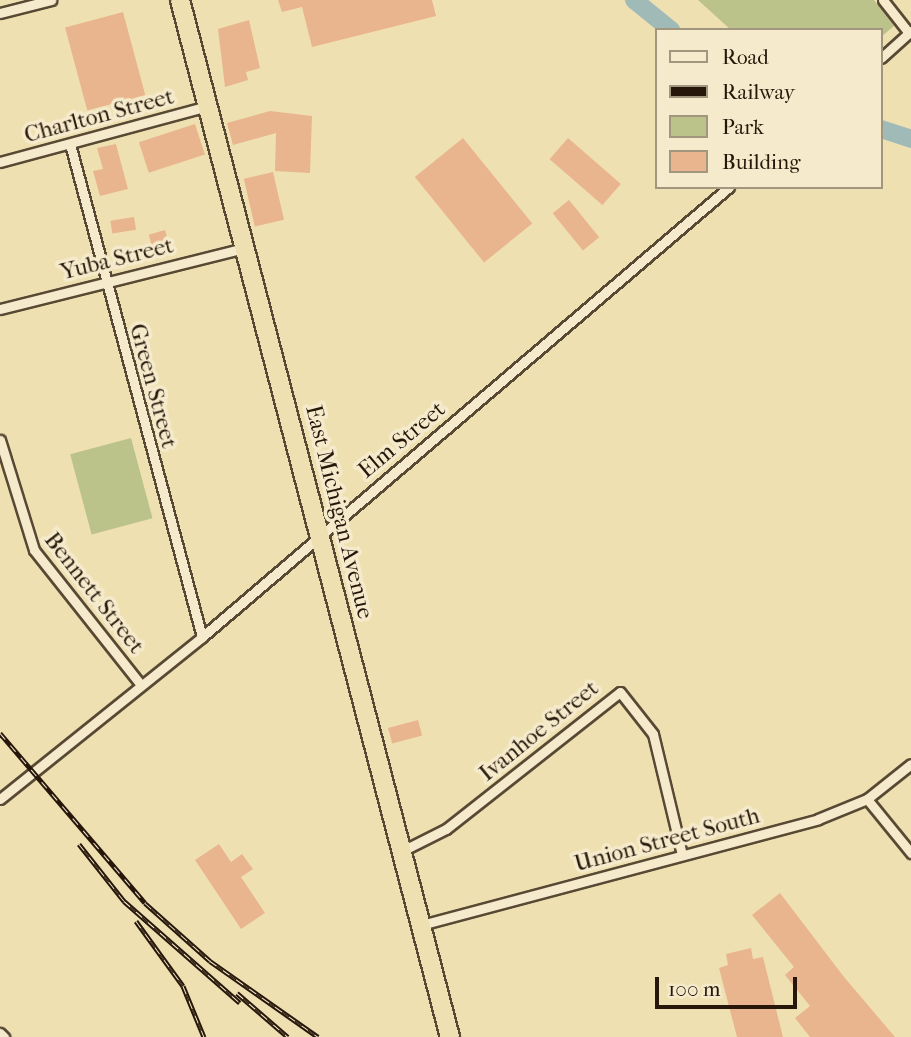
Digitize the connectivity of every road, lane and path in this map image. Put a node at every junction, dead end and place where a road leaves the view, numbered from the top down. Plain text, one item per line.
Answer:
1 (51, 0) edge
2 (180, 0) edge
3 (883, 0) edge
4 (31, 2) edge
5 (0, 13) edge
6 (910, 32) edge
7 (883, 56) edge
8 (208, 106) junction
9 (70, 144) junction
10 (0, 162) edge
11 (727, 189) edge
12 (244, 248) junction
13 (105, 281) junction
14 (0, 309) edge
15 (0, 440) edge
16 (321, 535) junction
17 (202, 637) junction
18 (141, 685) junction
19 (911, 764) edge
20 (0, 799) edge
21 (866, 799) junction
22 (402, 851) junction
23 (911, 853) edge
24 (682, 855) junction
25 (421, 925) junction
26 (0, 1032) edge
27 (4, 1037) edge
28 (450, 1037) edge

1 - 4 street
2 - 8 highway, East Michigan Avenue
3 - 6 street
4 - 5 street
6 - 7 street
8 - 9 street, Charlton Street
8 - 12 highway, East Michigan Avenue
9 - 10 street, Charlton Street
9 - 13 street, Green Street
11 - 16 street, Elm Street
12 - 13 street, Yuba Street
12 - 16 highway, East Michigan Avenue
13 - 14 street, Yuba Street
13 - 17 street, Green Street
15 - 18 street, Bennett Street
16 - 17 street, Elm Street
16 - 22 highway, East Michigan Avenue
17 - 18 street, Elm Street
18 - 20 street, Elm Street
19 - 21 street, Union Street South
21 - 23 street
21 - 24 street, Union Street South
22 - 24 street, Ivanhoe Street
22 - 25 highway, East Michigan Avenue
24 - 25 street, Union Street South
25 - 28 highway, East Michigan Avenue
26 - 27 street

